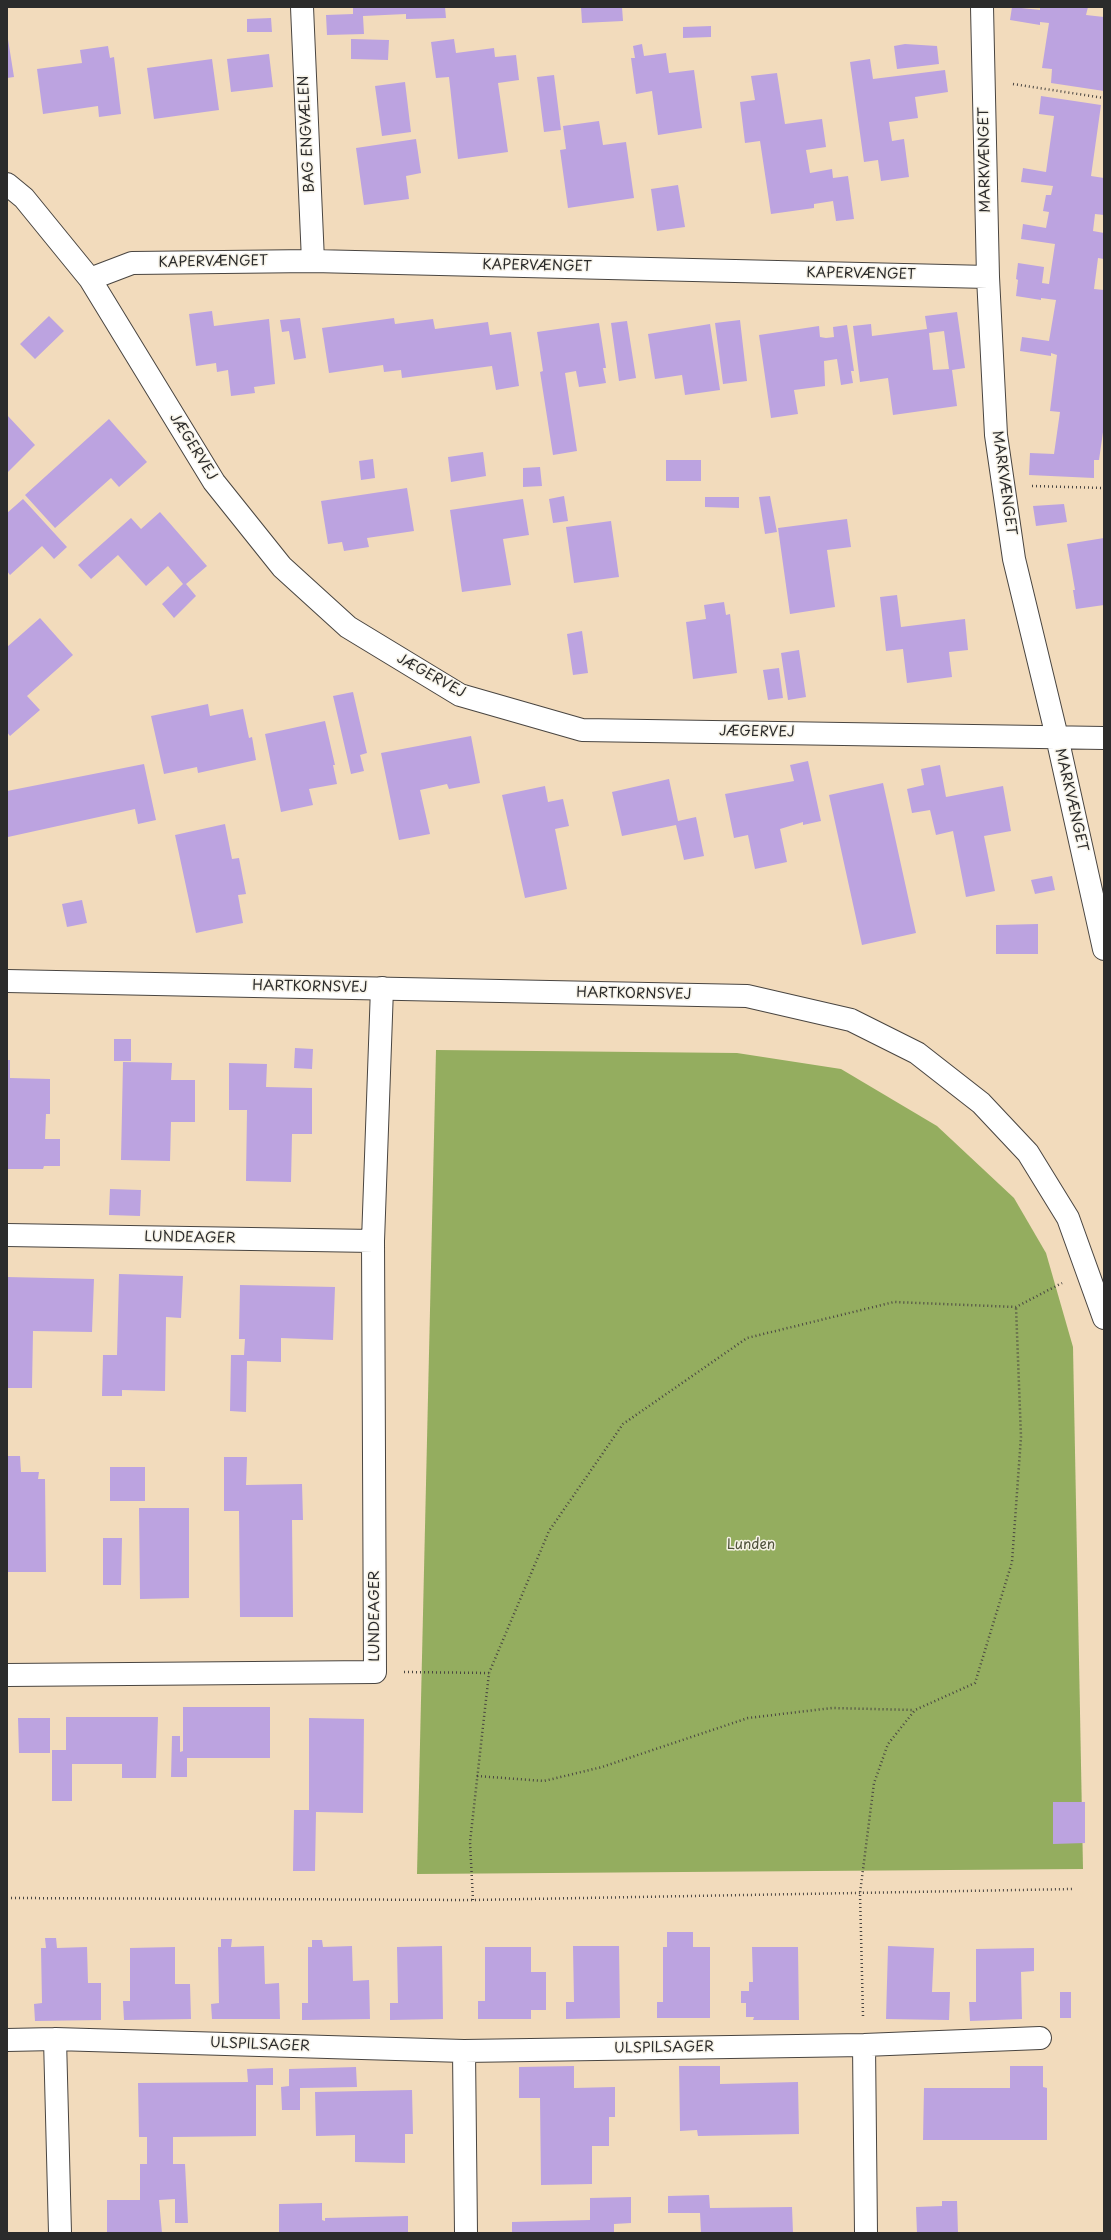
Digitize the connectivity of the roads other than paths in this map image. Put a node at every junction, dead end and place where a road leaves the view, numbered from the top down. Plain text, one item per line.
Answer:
1 (302, 7) edge
2 (982, 7) edge
3 (7, 184) edge
4 (313, 261) junction
5 (988, 277) junction
6 (90, 278) junction
7 (1057, 737) junction
8 (1104, 738) edge
9 (1104, 949) edge
10 (7, 981) edge
11 (382, 988) junction
12 (7, 1235) edge
13 (374, 1241) junction
14 (1104, 1318) edge
15 (7, 1675) edge
16 (1040, 2038) dead end
17 (55, 2039) junction
18 (7, 2040) edge
19 (864, 2045) junction
20 (464, 2051) junction
21 (60, 2233) edge
22 (466, 2233) edge
23 (866, 2233) edge

1 - 4 street, BAG ENGVÆLEN
2 - 5 street, MARKVÆNGET
3 - 6 street, JÆGERVEJ
4 - 5 street, KAPERVÆNGET
4 - 6 street, KAPERVÆNGET
5 - 7 street, MARKVÆNGET
6 - 7 street, JÆGERVEJ
7 - 8 street, JÆGERVEJ
7 - 9 street, MARKVÆNGET
10 - 11 street, HARTKORNSVEJ
11 - 13 street, LUNDEAGER
11 - 14 street, HARTKORNSVEJ
12 - 13 street, LUNDEAGER
13 - 15 street, LUNDEAGER
16 - 19 street, ULSPILSAGER
17 - 18 street, ULSPILSAGER
17 - 20 street, ULSPILSAGER
17 - 21 street
19 - 20 street, ULSPILSAGER
19 - 23 street
20 - 22 street

